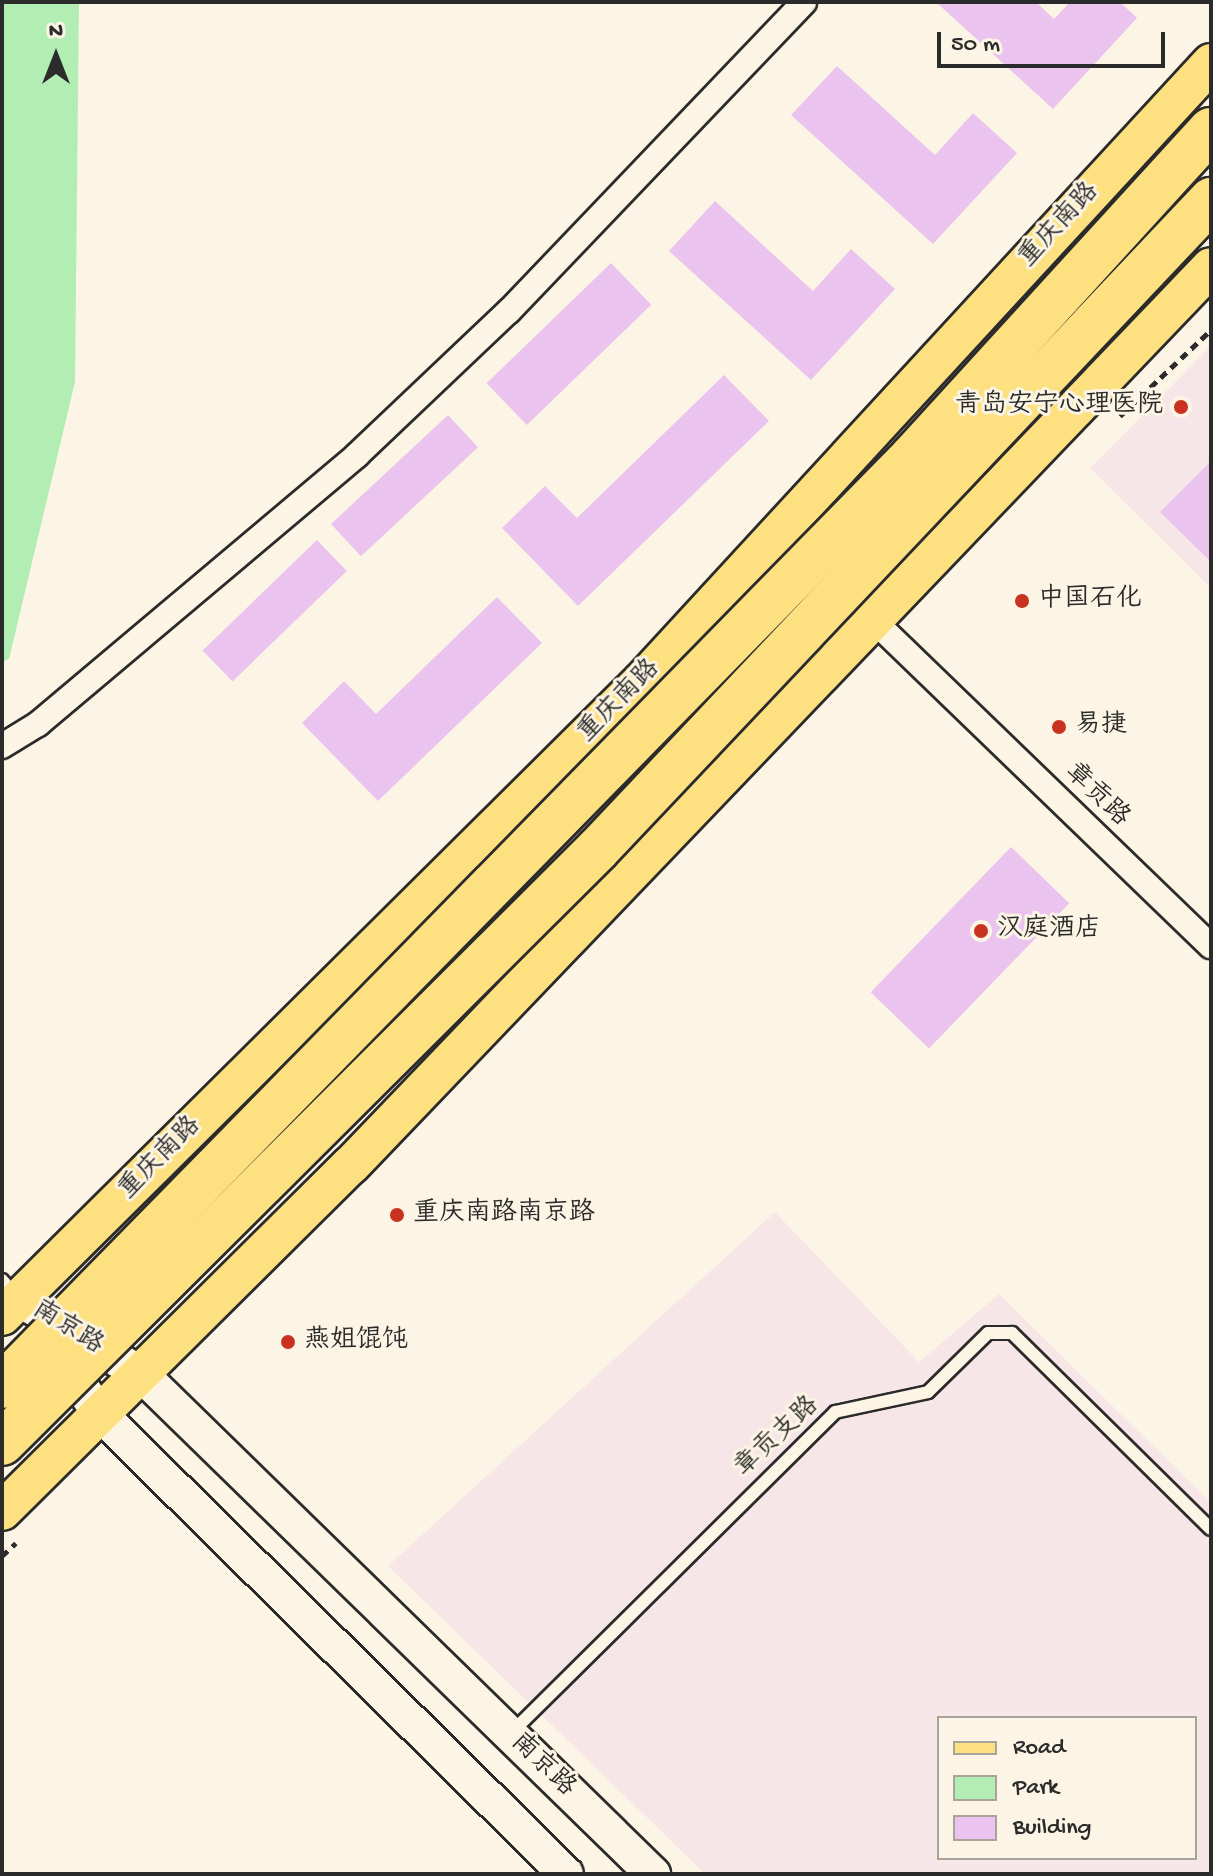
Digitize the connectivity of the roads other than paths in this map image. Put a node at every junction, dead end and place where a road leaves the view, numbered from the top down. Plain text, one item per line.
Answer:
1 (804, 2) edge
2 (1211, 63) edge
3 (1211, 130) edge
4 (1211, 200) edge
5 (1211, 267) edge
6 (872, 619) junction
7 (2, 746) edge
8 (1211, 946) edge
9 (8, 1298) edge
10 (141, 1374) junction
11 (2, 1386) edge
12 (101, 1415) junction
13 (2, 1443) edge
14 (2, 1511) edge
15 (1211, 1529) edge
16 (510, 1735) junction
17 (566, 1874) edge
18 (653, 1874) edge

1 - 7 street
2 - 9 main road, 重庆南路
3 - 11 highway, bridge
4 - 13 highway, bridge
5 - 6 main road
6 - 8 street, 章贡路
6 - 10 main road
9 - 10 main road, 南京路
9 - 12 main road, 南京路
10 - 12 main road
10 - 16 main road, 南京路
12 - 14 main road
12 - 17 main road, 南京路
15 - 16 lane, 章贡支路
16 - 18 main road, 南京路

